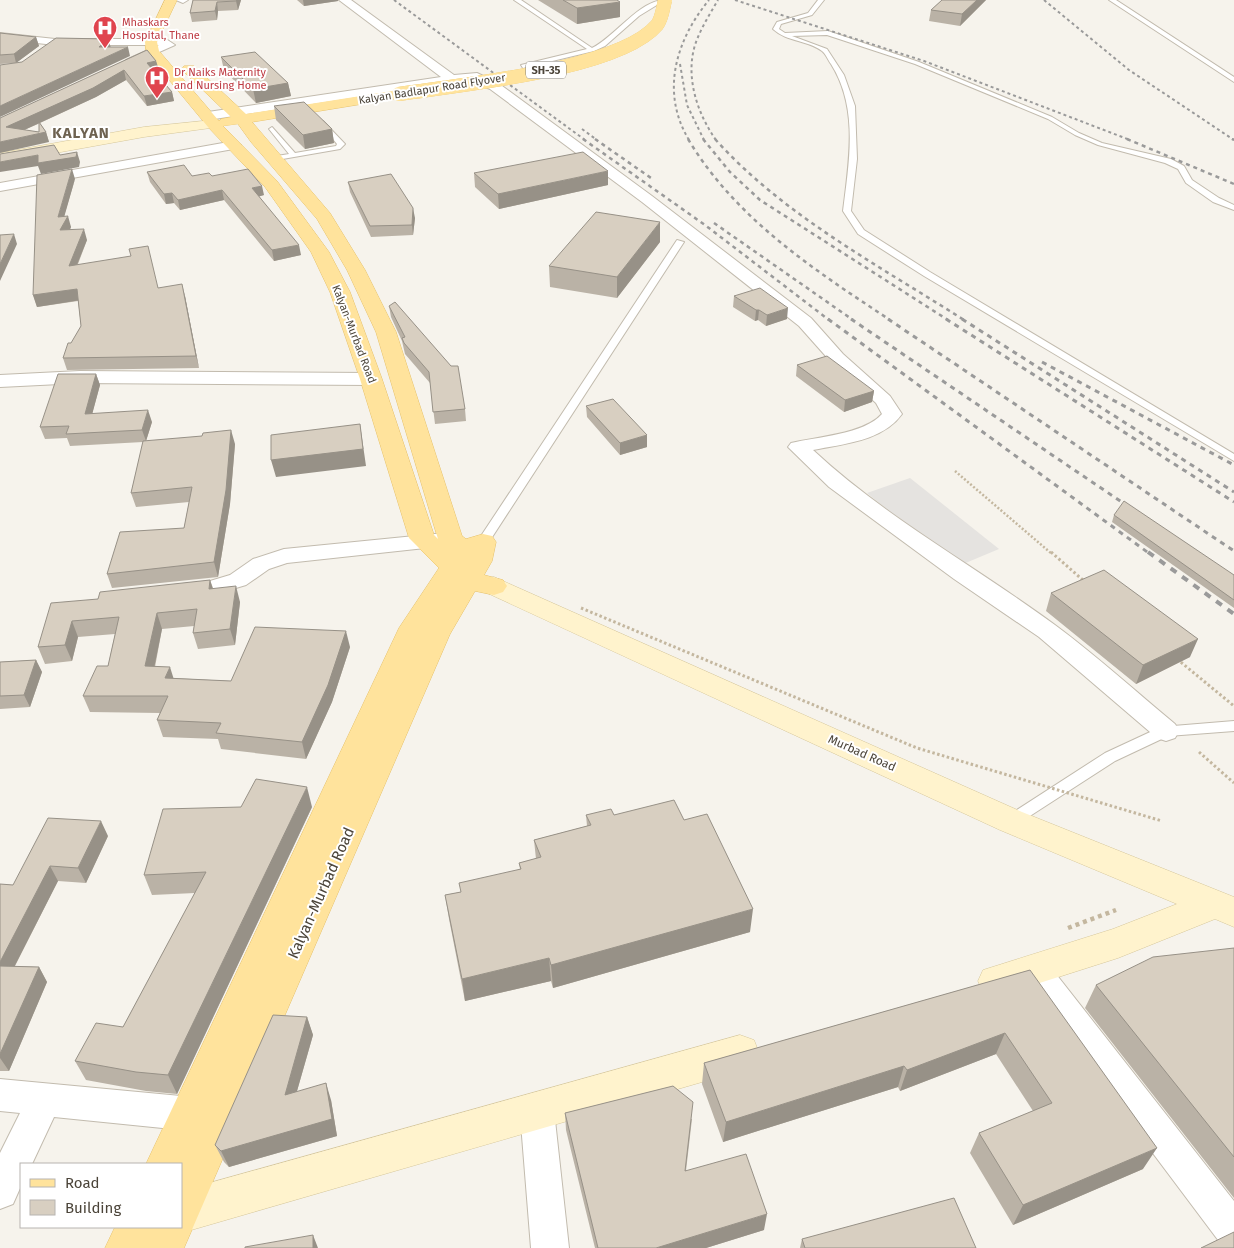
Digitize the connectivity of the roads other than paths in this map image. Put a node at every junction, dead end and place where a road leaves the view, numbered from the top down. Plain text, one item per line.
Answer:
1 (344, 0) edge
2 (517, 0) edge
3 (664, 0) edge
4 (820, 0) edge
5 (1112, 0) edge
6 (177, 3) edge
7 (783, 34) junction
8 (0, 36) edge
9 (54, 42) junction
10 (160, 45) junction
11 (592, 50) junction
12 (41, 52) edge
13 (121, 66) edge
14 (523, 66) dead end
15 (451, 78) junction
16 (1234, 80) edge
17 (246, 116) junction
18 (211, 120) junction
19 (322, 121) edge
20 (272, 129) dead end
21 (234, 145) junction
22 (294, 156) junction
23 (0, 158) edge
24 (274, 159) junction
25 (0, 187) edge
26 (1234, 208) edge
27 (680, 242) dead end
28 (372, 378) junction
29 (0, 381) edge
30 (1234, 458) edge
31 (426, 542) junction
32 (470, 560) junction
33 (164, 593) edge
34 (1234, 726) edge
35 (1166, 731) junction
36 (1011, 821) junction
37 (1224, 908) edge
38 (1034, 970) junction
39 (967, 989) edge
40 (776, 1043) edge
41 (0, 1095) edge
42 (45, 1099) junction
43 (537, 1111) junction
44 (206, 1116) junction
45 (168, 1163) edge
46 (0, 1190) edge
47 (182, 1206) edge
48 (182, 1210) edge
49 (137, 1228) edge
50 (172, 1228) edge
51 (1234, 1231) edge
52 (127, 1248) edge
53 (162, 1248) edge
54 (550, 1248) edge

1 - 15 street
2 - 11 lane
3 - 11 lane
3 - 17 main road, Kalyan Badlapur Road Flyover / SH-35, bridge
4 - 7 lane
5 - 16 lane
6 - 10 main road
7 - 26 lane
7 - 30 lane
8 - 9 street
9 - 10 street
9 - 12 street
10 - 13 street
10 - 17 main road, Kalyan-Murbad Road
10 - 18 main road, Kalyan-Murbad Road
11 - 14 lane
15 - 17 street
15 - 35 street
17 - 18 street
17 - 24 main road, Kalyan-Murbad Road
18 - 21 main road, Kalyan-Murbad Road
18 - 23 street
19 - 22 lane
20 - 22 lane
21 - 25 street
21 - 28 main road, Kalyan-Murbad Road
22 - 24 lane
24 - 32 main road, Kalyan-Murbad Road
27 - 32 lane
28 - 29 street
28 - 31 main road, Kalyan-Murbad Road
31 - 32 street
31 - 33 street
32 - 36 street, Murbad Road
32 - 44 main road, Kalyan-Murbad Road
34 - 35 lane
35 - 36 lane
36 - 37 street, Murbad Road
37 - 38 street
38 - 39 street
38 - 51 street
40 - 43 street
41 - 42 street
42 - 44 street
42 - 46 street
43 - 48 street
43 - 54 street
44 - 45 main road, Kalyan-Murbad Road
44 - 47 main road, Kalyan-Murbad Road
49 - 52 main road
50 - 53 main road

